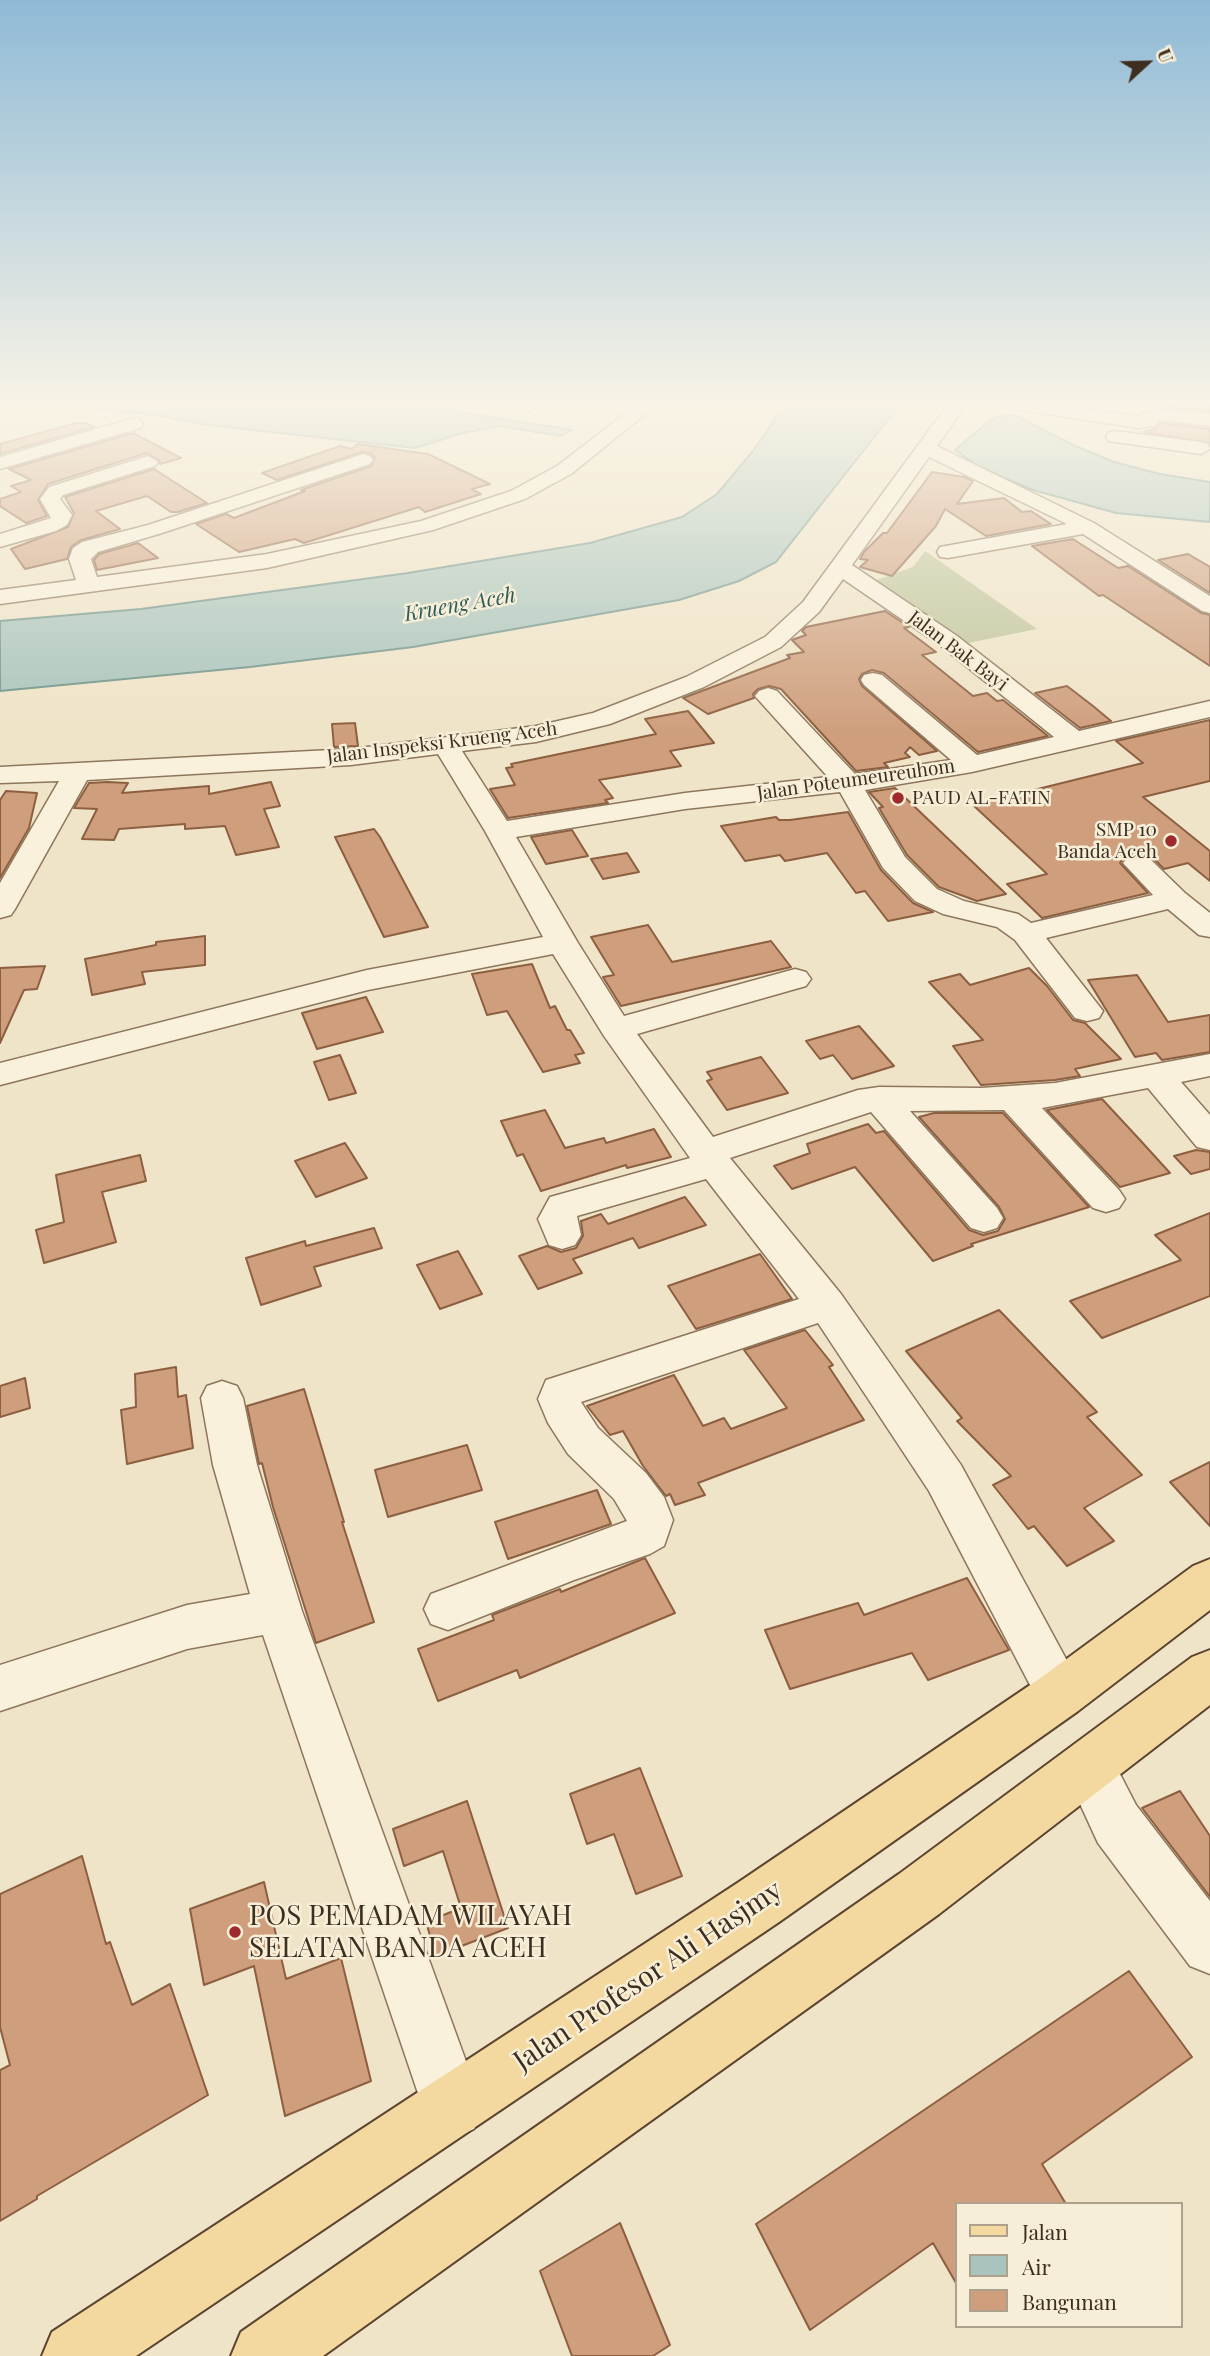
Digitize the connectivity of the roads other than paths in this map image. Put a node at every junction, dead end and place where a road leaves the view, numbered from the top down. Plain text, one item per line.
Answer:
1 (61, 513) edge
2 (207, 513) edge
3 (468, 513) edge
4 (878, 513) edge
5 (1058, 513) edge
6 (1087, 527) junction
7 (0, 541) edge
8 (948, 552) dead end
9 (839, 566) junction
10 (89, 586) junction
11 (0, 597) edge
12 (1210, 606) edge
13 (873, 680) dead end
14 (768, 696) dead end
15 (1210, 709) edge
16 (1074, 740) junction
17 (446, 746) junction
18 (972, 764) junction
19 (78, 771) junction
20 (0, 775) edge
21 (848, 783) junction
22 (499, 831) junction
23 (1138, 863) dead end
24 (1174, 899) junction
25 (0, 909) edge
26 (1210, 928) edge
27 (1026, 933) junction
28 (562, 943) junction
29 (795, 979) dead end
30 (1087, 1011) dead end
31 (616, 1029) junction
32 (1210, 1065) edge
33 (0, 1074) edge
34 (1157, 1077) junction
35 (1012, 1097) junction
36 (879, 1099) junction
37 (1210, 1138) edge
38 (710, 1159) junction
39 (1106, 1199) dead end
40 (984, 1218) dead end
41 (562, 1235) dead end
42 (827, 1305) junction
43 (222, 1398) dead end
44 (1210, 1581) edge
45 (448, 1609) dead end
46 (278, 1611) junction
47 (1210, 1674) edge
48 (0, 1688) edge
49 (1060, 1695) junction
50 (1088, 1767) junction
51 (1210, 1946) edge
52 (453, 2108) junction
53 (76, 2356) edge
54 (265, 2356) edge

1 - 7 street
2 - 10 street
3 - 10 street
4 - 9 street, Jalan Inspeksi Krueng Aceh
5 - 6 street
6 - 8 street
6 - 12 street
9 - 16 street, Jalan Bak Bayi
9 - 17 street, Jalan Inspeksi Krueng Aceh
10 - 11 street
13 - 18 street
14 - 21 street
15 - 16 street, Jalan Poteumeureuhom
16 - 18 street, Jalan Poteumeureuhom
17 - 19 street, Jalan Inspeksi Krueng Aceh
17 - 22 street
18 - 21 street, Jalan Poteumeureuhom
19 - 20 street, Jalan Inspeksi Krueng Aceh
19 - 25 street
21 - 22 street, Jalan Poteumeureuhom
21 - 27 street
22 - 28 street
23 - 24 street
24 - 26 street
24 - 27 street
27 - 30 street
28 - 31 street
28 - 33 street
29 - 31 street
31 - 38 street
32 - 34 street
34 - 35 street
34 - 37 street
35 - 36 street
35 - 39 street
36 - 38 street
36 - 40 street
38 - 41 street
38 - 42 street
42 - 45 street
42 - 49 street
43 - 46 street
44 - 49 main road, Jalan Profesor Ali Hasjmy
46 - 48 street
46 - 52 street
47 - 50 main road
49 - 52 main road, Jalan Profesor Ali Hasjmy
50 - 51 street
50 - 54 main road
52 - 53 main road, Jalan Profesor Ali Hasjmy

